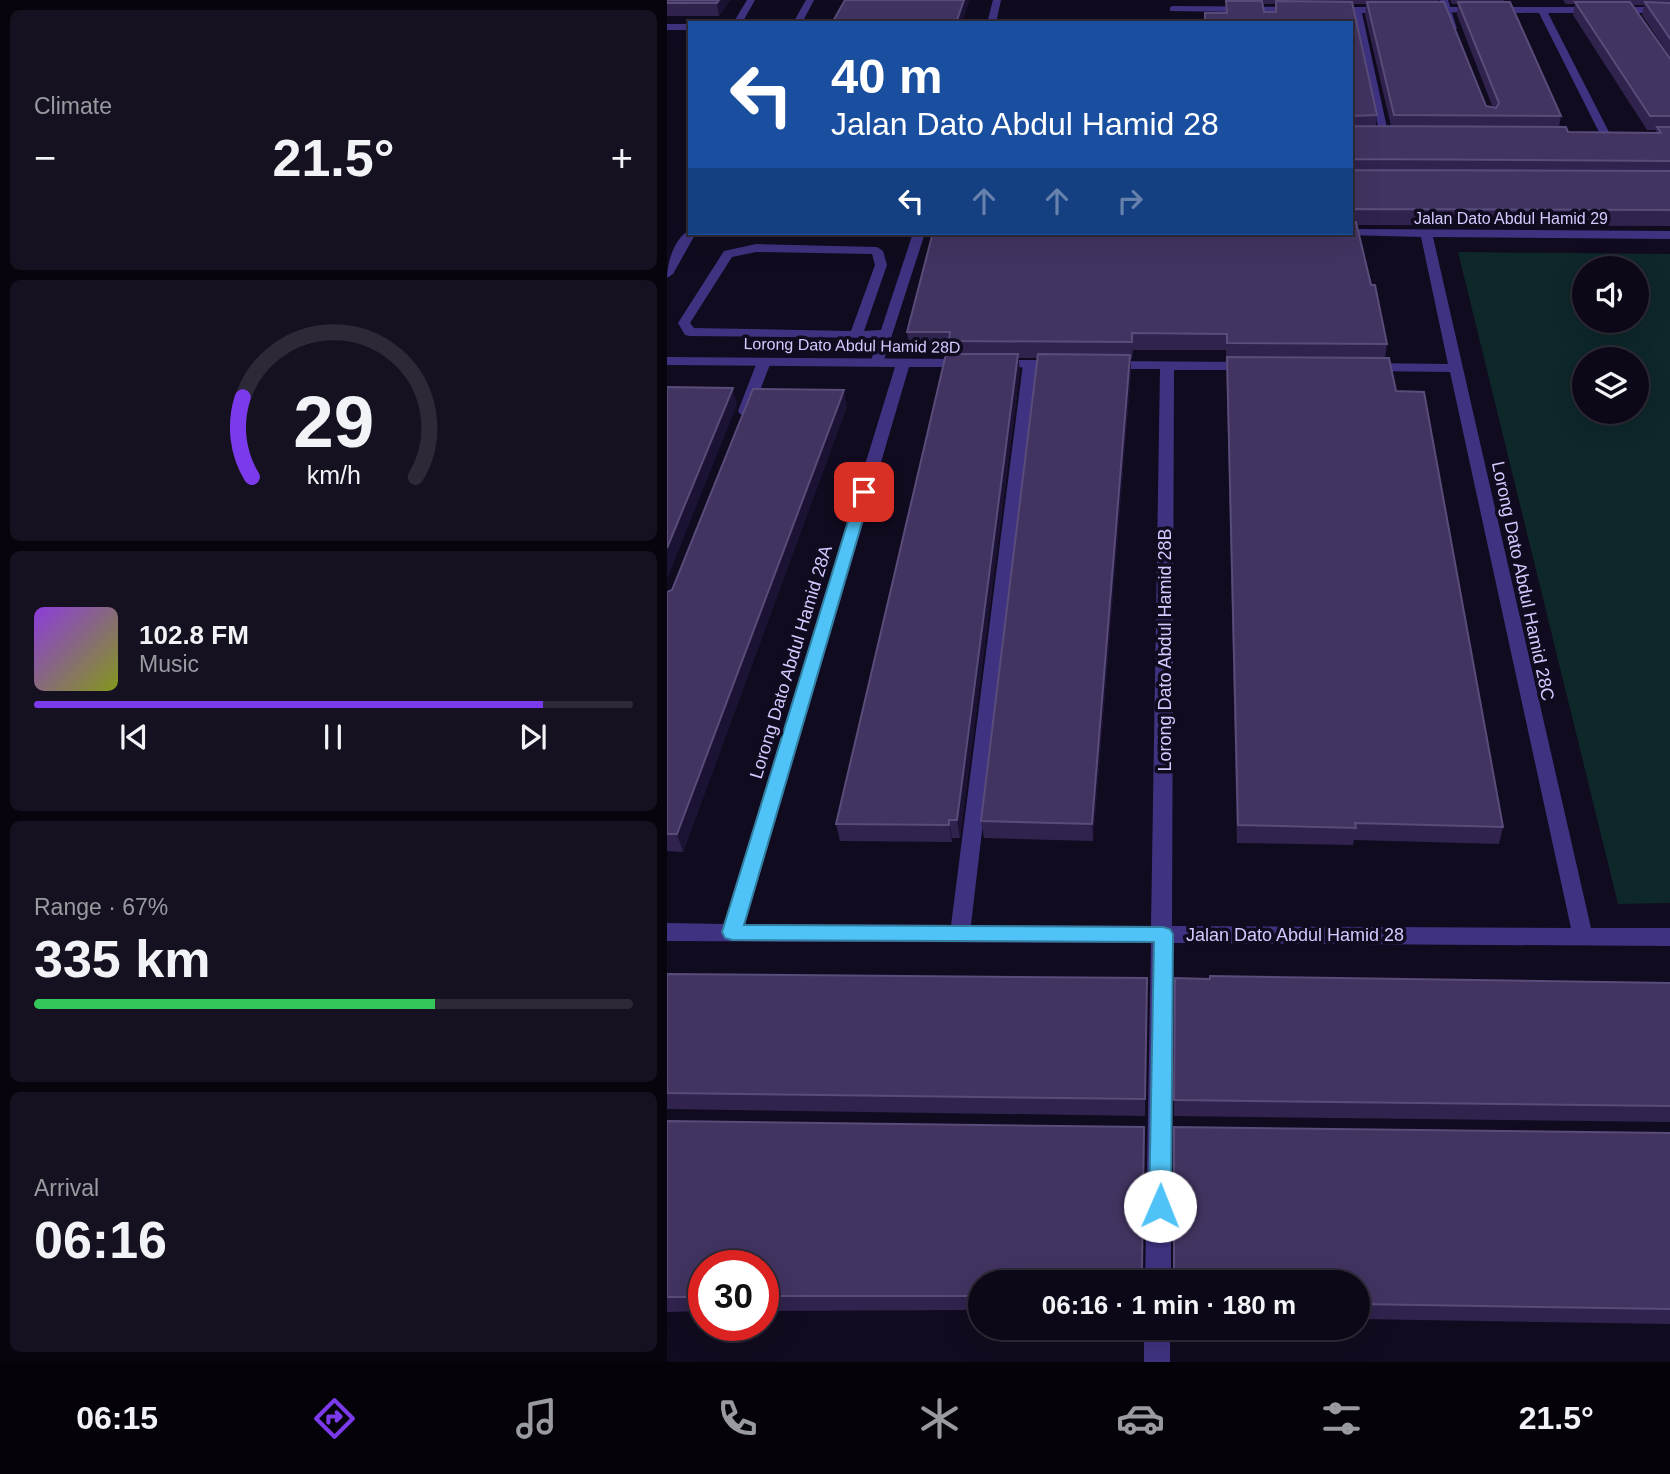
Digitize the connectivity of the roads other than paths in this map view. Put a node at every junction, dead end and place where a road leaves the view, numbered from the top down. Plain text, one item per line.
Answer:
1 (752, 0) edge
2 (810, 0) edge
3 (997, 0) edge
4 (1173, 4) edge
5 (1446, 5) edge
6 (1268, 9) junction
7 (1306, 10) edge
8 (1319, 10) edge
9 (1357, 10) junction
10 (1396, 10) edge
11 (1409, 10) edge
12 (1631, 10) junction
13 (1670, 10) edge
14 (1543, 11) junction
15 (738, 21) edge
16 (798, 21) edge
17 (992, 21) edge
18 (1268, 21) edge
19 (1638, 21) edge
20 (667, 27) edge
21 (688, 27) edge
22 (1457, 34) edge
23 (1399, 135) edge
24 (1592, 136) edge
25 (1606, 136) junction
26 (1619, 136) edge
27 (1353, 233) edge
28 (1427, 233) junction
29 (689, 235) edge
30 (918, 235) edge
31 (1670, 235) edge
32 (667, 274) edge
33 (885, 334) junction
34 (856, 335) junction
35 (667, 361) edge
36 (764, 362) junction
37 (877, 363) junction
38 (903, 363) junction
39 (1030, 364) junction
40 (1071, 365) edge
41 (1099, 365) edge
42 (1167, 365) junction
43 (1262, 366) edge
44 (1355, 367) edge
45 (1457, 368) junction
46 (739, 426) edge
47 (667, 932) edge
48 (732, 932) junction
49 (960, 933) junction
50 (1163, 934) junction
51 (1583, 937) junction
52 (1670, 937) edge
53 (1134, 1128) edge
54 (1169, 1129) junction
55 (1159, 1270) edge
56 (1157, 1340) edge
57 (1156, 1362) edge

1 - 15 street
2 - 16 street
3 - 17 street
4 - 6 street
5 - 11 street
5 - 14 street
5 - 22 street
6 - 7 street
6 - 18 street
8 - 9 street
9 - 10 street
9 - 23 street
12 - 13 street
12 - 14 street
12 - 19 street
14 - 25 street
20 - 21 street
24 - 25 street
25 - 26 street
27 - 28 street, Jalan Dato Abdul Hamid 29
28 - 31 street, Jalan Dato Abdul Hamid 29
28 - 45 street, Lorong Dato Abdul Hamid 28C
29 - 32 street
30 - 33 street
33 - 34 street
33 - 37 street
34 - 34 street
35 - 36 street, Lorong Dato Abdul Hamid 28D
36 - 37 street, Lorong Dato Abdul Hamid 28D
36 - 46 street
37 - 38 street, Lorong Dato Abdul Hamid 28D
38 - 39 street, Lorong Dato Abdul Hamid 28D
38 - 48 street, Lorong Dato Abdul Hamid 28A
39 - 40 street, Lorong Dato Abdul Hamid 28D
39 - 49 street
41 - 42 street
42 - 43 street
42 - 50 street, Lorong Dato Abdul Hamid 28B
44 - 45 street
45 - 51 street, Lorong Dato Abdul Hamid 28C
47 - 48 street, Jalan Dato Abdul Hamid 28
48 - 49 street, Jalan Dato Abdul Hamid 28
49 - 50 street, Jalan Dato Abdul Hamid 28
50 - 51 street, Jalan Dato Abdul Hamid 28
50 - 54 street, Lorong Dato Abdul Hamid 28B
51 - 52 street, Jalan Dato Abdul Hamid 28
53 - 54 street
54 - 55 street, Lorong Dato Abdul Hamid 28B
56 - 57 street

